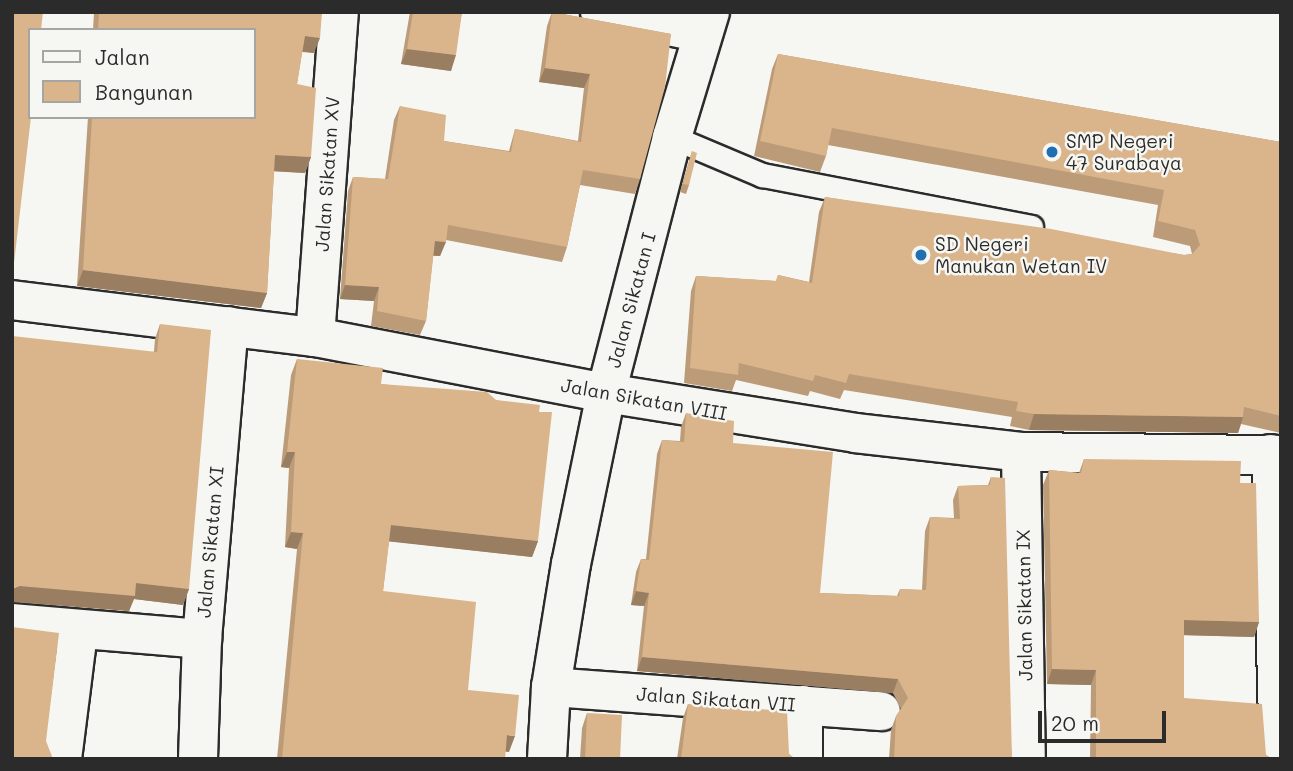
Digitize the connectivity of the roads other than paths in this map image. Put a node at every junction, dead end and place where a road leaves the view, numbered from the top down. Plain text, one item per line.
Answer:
1 (339, 12) edge
2 (600, 12) edge
3 (706, 23) edge
4 (672, 137) junction
5 (1060, 233) edge
6 (12, 300) edge
7 (229, 326) junction
8 (315, 337) junction
9 (606, 393) junction
10 (1021, 452) junction
11 (1276, 455) edge
12 (12, 623) edge
13 (78, 632) junction
14 (201, 639) junction
15 (551, 687) junction
16 (803, 705) junction
17 (881, 711) dead end
18 (62, 759) edge
19 (198, 759) edge
20 (547, 759) edge
21 (803, 759) edge
22 (1026, 759) edge
23 (1279, 759) edge

1 - 8 street, Jalan Sikatan XV
2 - 3 street
3 - 4 street, Jalan Sikatan I
4 - 5 lane
4 - 9 street, Jalan Sikatan I
6 - 7 street, Jalan Sikatan VIII
7 - 8 street, Jalan Sikatan VIII
7 - 14 street, Jalan Sikatan XI
8 - 9 street, Jalan Sikatan VIII
9 - 10 street, Jalan Sikatan VIII
9 - 15 street, Jalan Sikatan I
10 - 11 street, Jalan Sikatan VIII
10 - 22 street, Jalan Sikatan IX
11 - 23 street
12 - 13 street
13 - 14 street
13 - 18 street
14 - 19 street, Jalan Sikatan XI
15 - 16 street, Jalan Sikatan VII
15 - 20 street, Jalan Sikatan I
16 - 17 street, Jalan Sikatan VII
16 - 21 street

